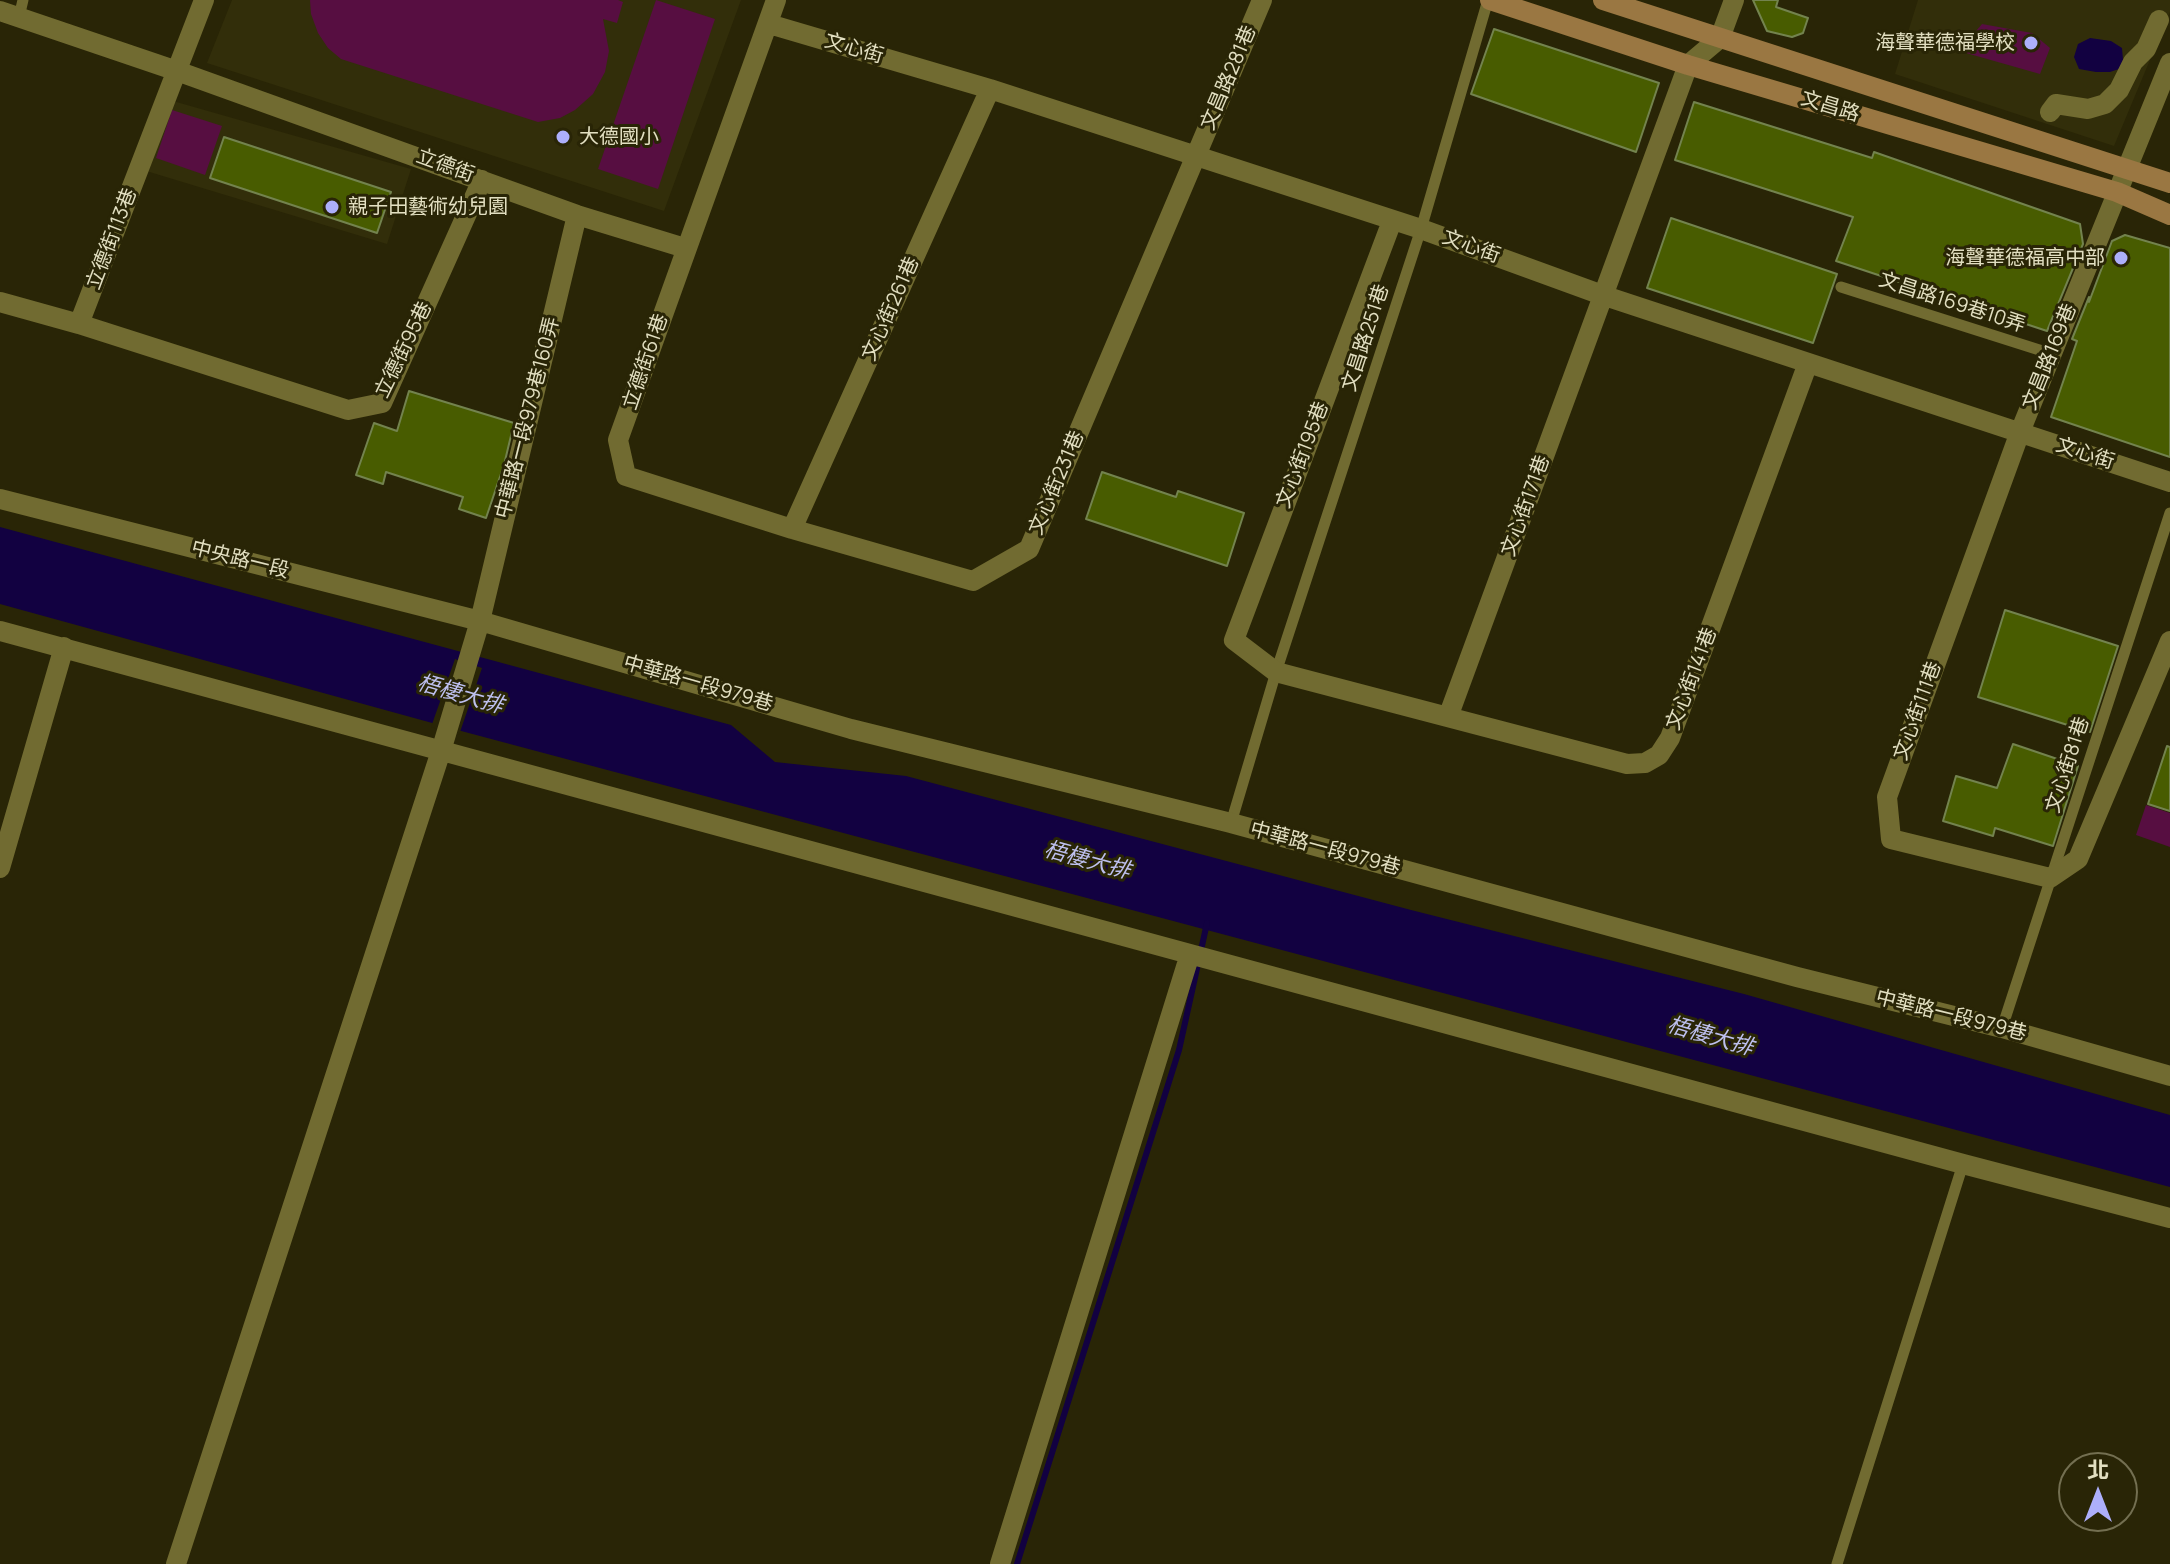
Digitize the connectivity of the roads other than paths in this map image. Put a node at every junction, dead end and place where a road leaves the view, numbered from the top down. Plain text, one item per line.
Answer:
1 (204, 0) edge
2 (776, 0) edge
3 (1262, 0) edge
4 (1489, 0) edge
5 (1603, 0) edge
6 (1734, 0) edge
7 (14, 9) edge
8 (2159, 20) dead end
9 (769, 24) junction
10 (1720, 38) junction
11 (2170, 63) edge
12 (1688, 65) junction
13 (177, 71) junction
14 (990, 89) junction
15 (2050, 112) dead end
16 (1196, 156) junction
17 (2128, 168) junction
18 (482, 180) junction
19 (2170, 183) edge
20 (2117, 192) junction
21 (577, 215) junction
22 (2170, 215) edge
23 (1392, 221) junction
24 (1421, 229) junction
25 (685, 248) junction
26 (1841, 287) dead end
27 (1605, 296) junction
28 (0, 302) edge
29 (79, 324) junction
30 (2052, 354) junction
31 (1808, 363) junction
32 (2020, 432) junction
33 (626, 476) joint
34 (2170, 482) edge
35 (0, 499) edge
36 (2170, 513) edge
37 (792, 529) junction
38 (480, 621) junction
39 (0, 631) edge
40 (2170, 641) edge
41 (64, 647) junction
42 (1276, 672) junction
43 (1448, 717) junction
44 (441, 751) junction
45 (1231, 823) junction
46 (8, 824) edge
47 (0, 868) edge
48 (2050, 878) junction
49 (1190, 954) junction
50 (2002, 1028) junction
51 (2170, 1076) edge
52 (1963, 1164) junction
53 (2170, 1218) edge
54 (176, 1564) edge
55 (1000, 1564) edge
56 (1837, 1564) edge

1 - 13 street, 立德街113巷
2 - 9 street
3 - 16 street, 文昌路281巷
4 - 12 street, 文昌路
4 - 24 lane, 文昌路251巷
5 - 10 street, 文昌路
6 - 10 street
7 - 13 street, 立德街
8 - 15 street
9 - 14 street, 文心街
9 - 25 street
10 - 12 street
10 - 17 street, 文昌路
11 - 17 street, 文昌路169巷
12 - 20 street, 文昌路
12 - 27 street, 文心街171巷
13 - 18 street, 立德街
13 - 29 street, 立德街113巷
14 - 16 street, 文心街
14 - 37 street, 文心街261巷
16 - 23 street, 文心街
16 - 37 street, 文心街231巷
17 - 19 street, 文昌路
17 - 20 street, 文昌路169巷
18 - 21 street, 立德街
18 - 29 street, 立德街95巷
20 - 22 street, 文昌路
20 - 30 street, 文昌路169巷
21 - 25 street, 立德街
21 - 38 street, 中華路一段979巷160弄
23 - 24 street, 文心街
23 - 42 street, 文心街195巷
24 - 27 street, 文心街
24 - 42 lane, 文昌路251巷
25 - 33 street, 立德街61巷
26 - 30 lane, 文昌路169巷10弄
27 - 31 street, 文心街
27 - 43 street, 文心街171巷
28 - 29 street
30 - 32 street, 文昌路169巷
31 - 32 street, 文心街
31 - 43 street, 文心街141巷
32 - 34 street, 文心街
32 - 48 street, 文心街111巷
33 - 37 street, 文心街231巷
35 - 38 street, 中央路一段
36 - 48 lane, 文心街81巷
38 - 44 street, 中華路一段979巷160弄
38 - 45 street, 中華路一段979巷
39 - 41 street
40 - 48 street
41 - 44 street
41 - 46 street
42 - 43 street, 文心街141巷
42 - 45 lane, 文昌路251巷
44 - 49 street
44 - 54 street, 中華路一段979巷160弄
45 - 50 street, 中華路一段979巷
46 - 47 street
48 - 50 lane, 文心街81巷
49 - 52 street
49 - 55 street
50 - 51 street, 中華路一段979巷
52 - 53 street
52 - 56 lane

